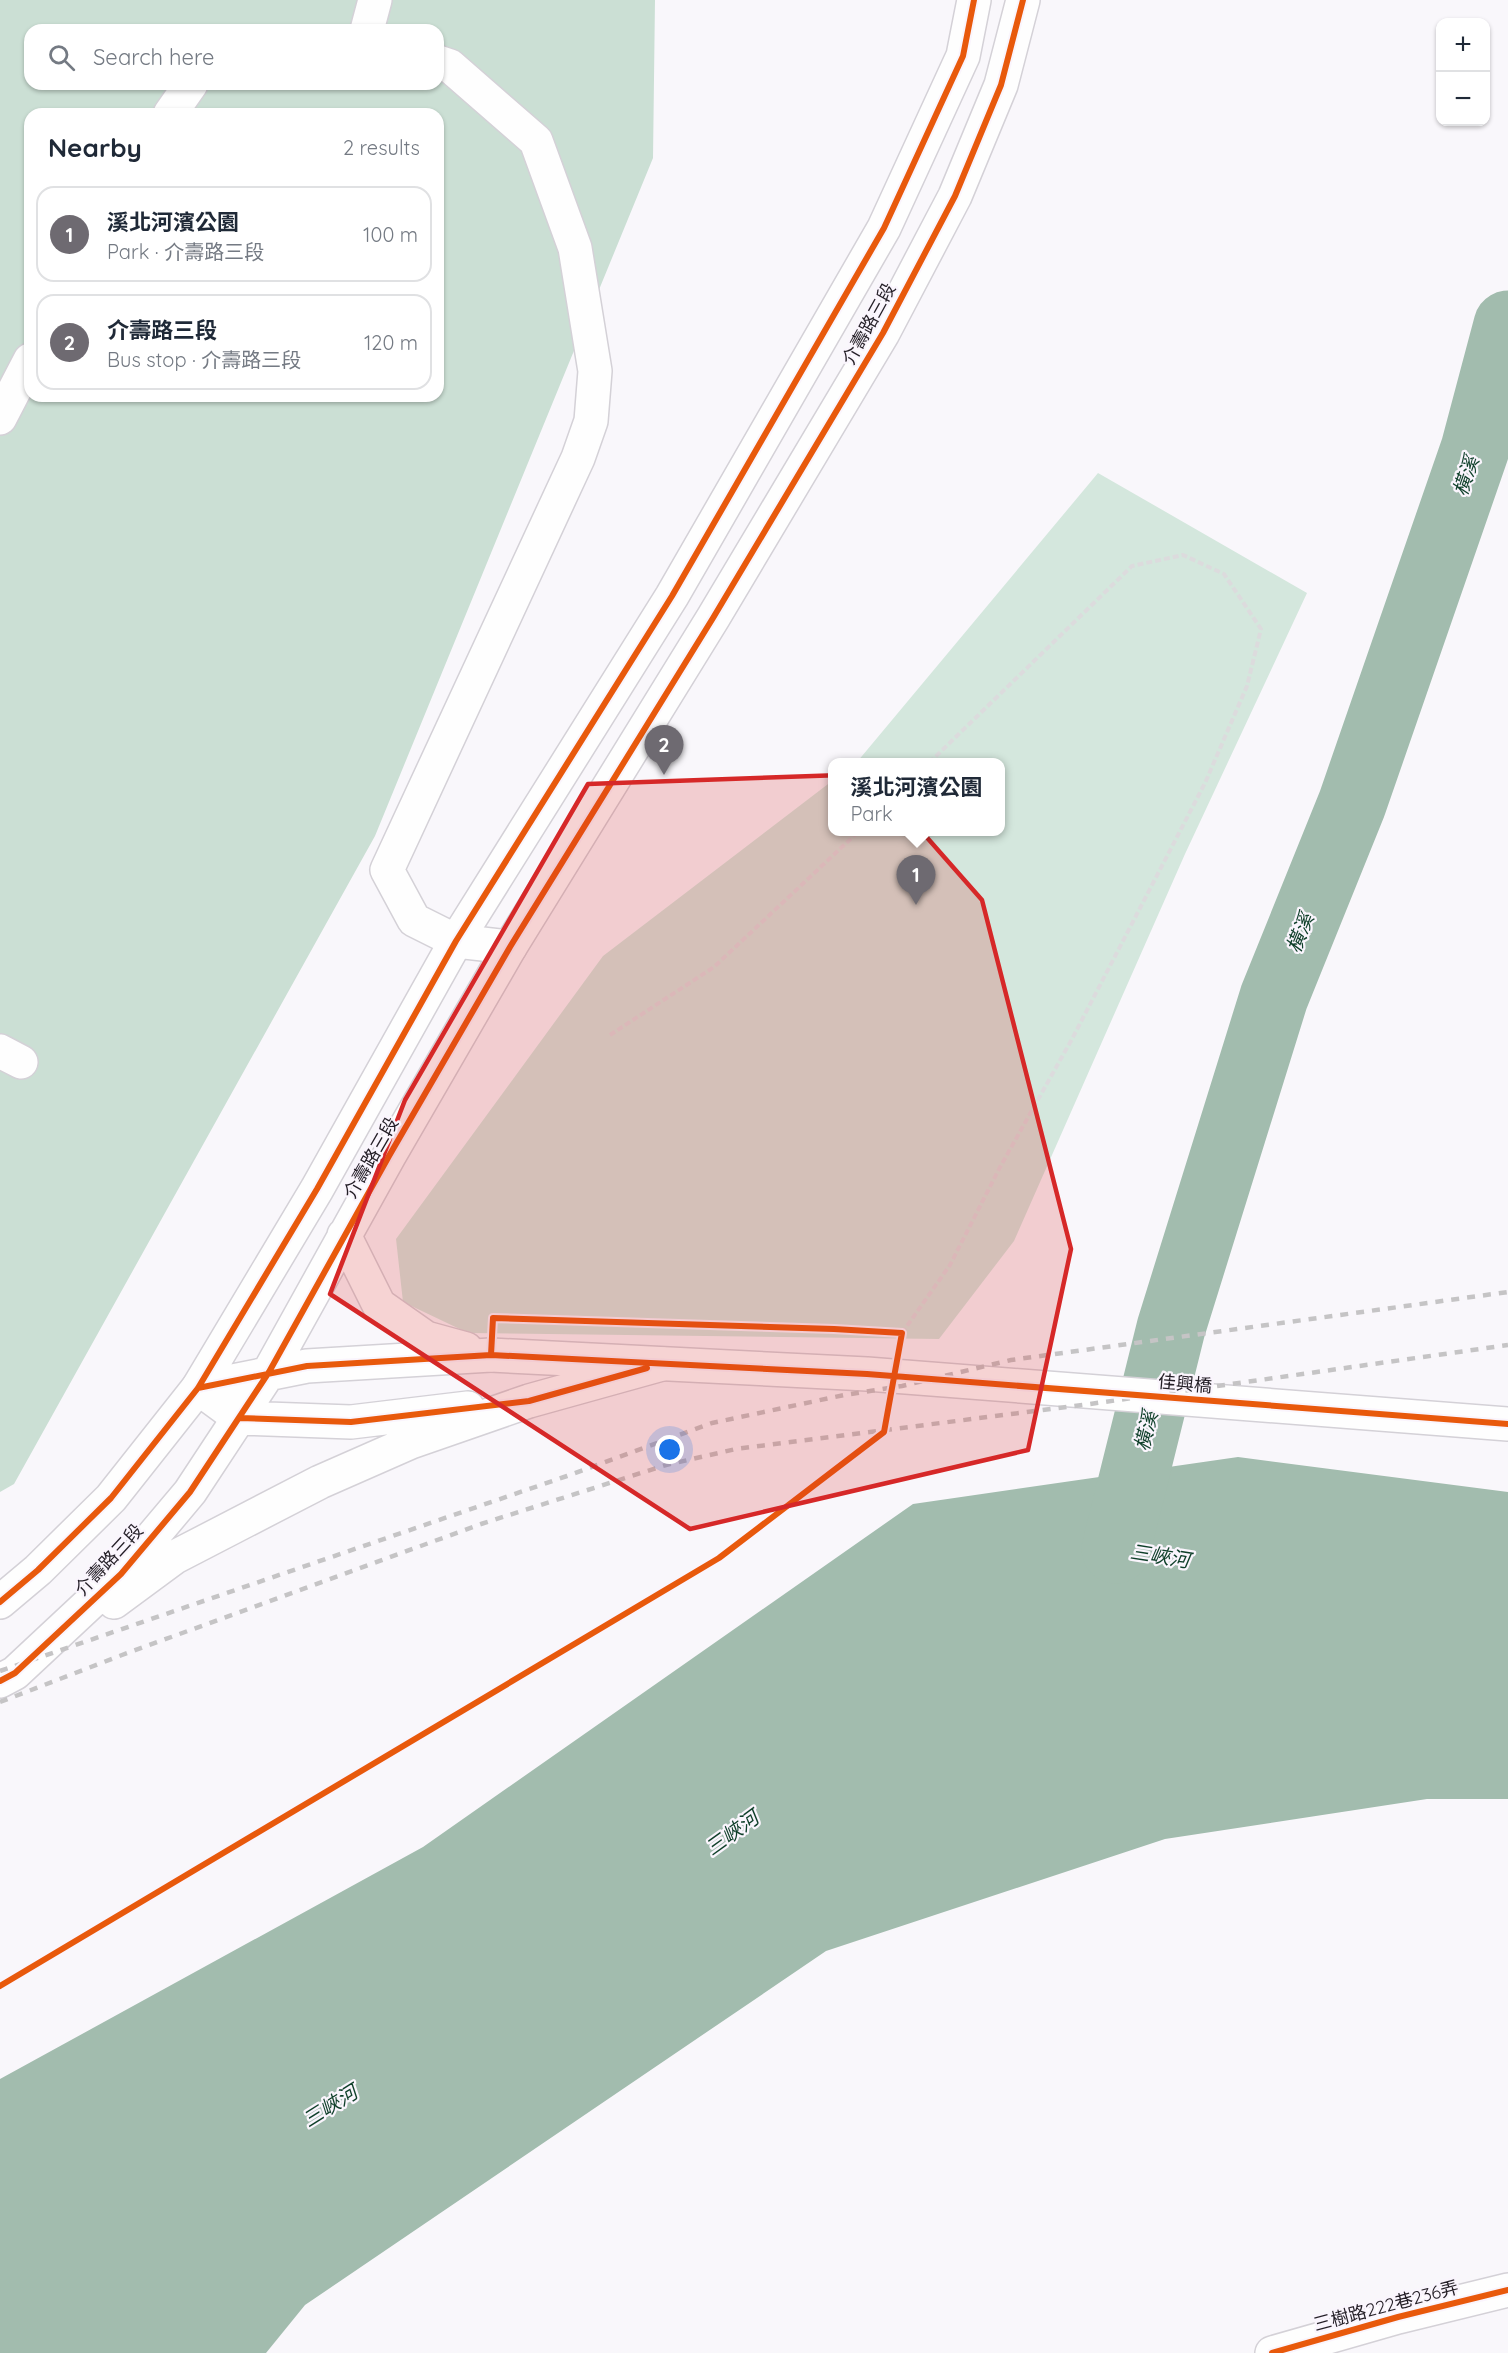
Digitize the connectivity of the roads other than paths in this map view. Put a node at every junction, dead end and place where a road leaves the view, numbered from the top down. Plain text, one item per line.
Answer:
1 (375, 0) edge
2 (974, 0) edge
3 (1023, 0) edge
4 (369, 24) edge
5 (444, 64) edge
6 (187, 90) edge
7 (174, 108) edge
8 (24, 372) edge
9 (0, 418) edge
10 (456, 941) junction
11 (510, 947) junction
12 (344, 1235) junction
13 (492, 1355) junction
14 (662, 1364) junction
15 (269, 1372) junction
16 (198, 1388) junction
17 (529, 1401) junction
18 (238, 1418) junction
19 (1504, 1424) edge
20 (0, 1602) edge
21 (7, 1677) edge
22 (1508, 2290) edge
23 (1272, 2353) edge

1 - 4 main road
2 - 10 main road, 介壽路三段
3 - 11 main road, 介壽路三段
5 - 10 main road
6 - 7 main road
8 - 9 main road
10 - 11 main road
10 - 16 main road, 介壽路三段
11 - 12 main road, 介壽路三段
12 - 13 main road
12 - 15 main road, 介壽路三段
13 - 14 main road, 佳興橋
13 - 15 main road
14 - 17 main road
14 - 19 main road, 佳興橋
15 - 16 main road
15 - 18 main road, 介壽路三段
16 - 18 main road
16 - 20 main road, 介壽路三段
17 - 18 main road
17 - 21 main road
18 - 21 main road, 介壽路三段
22 - 23 main road, 三樹路222巷236弄

